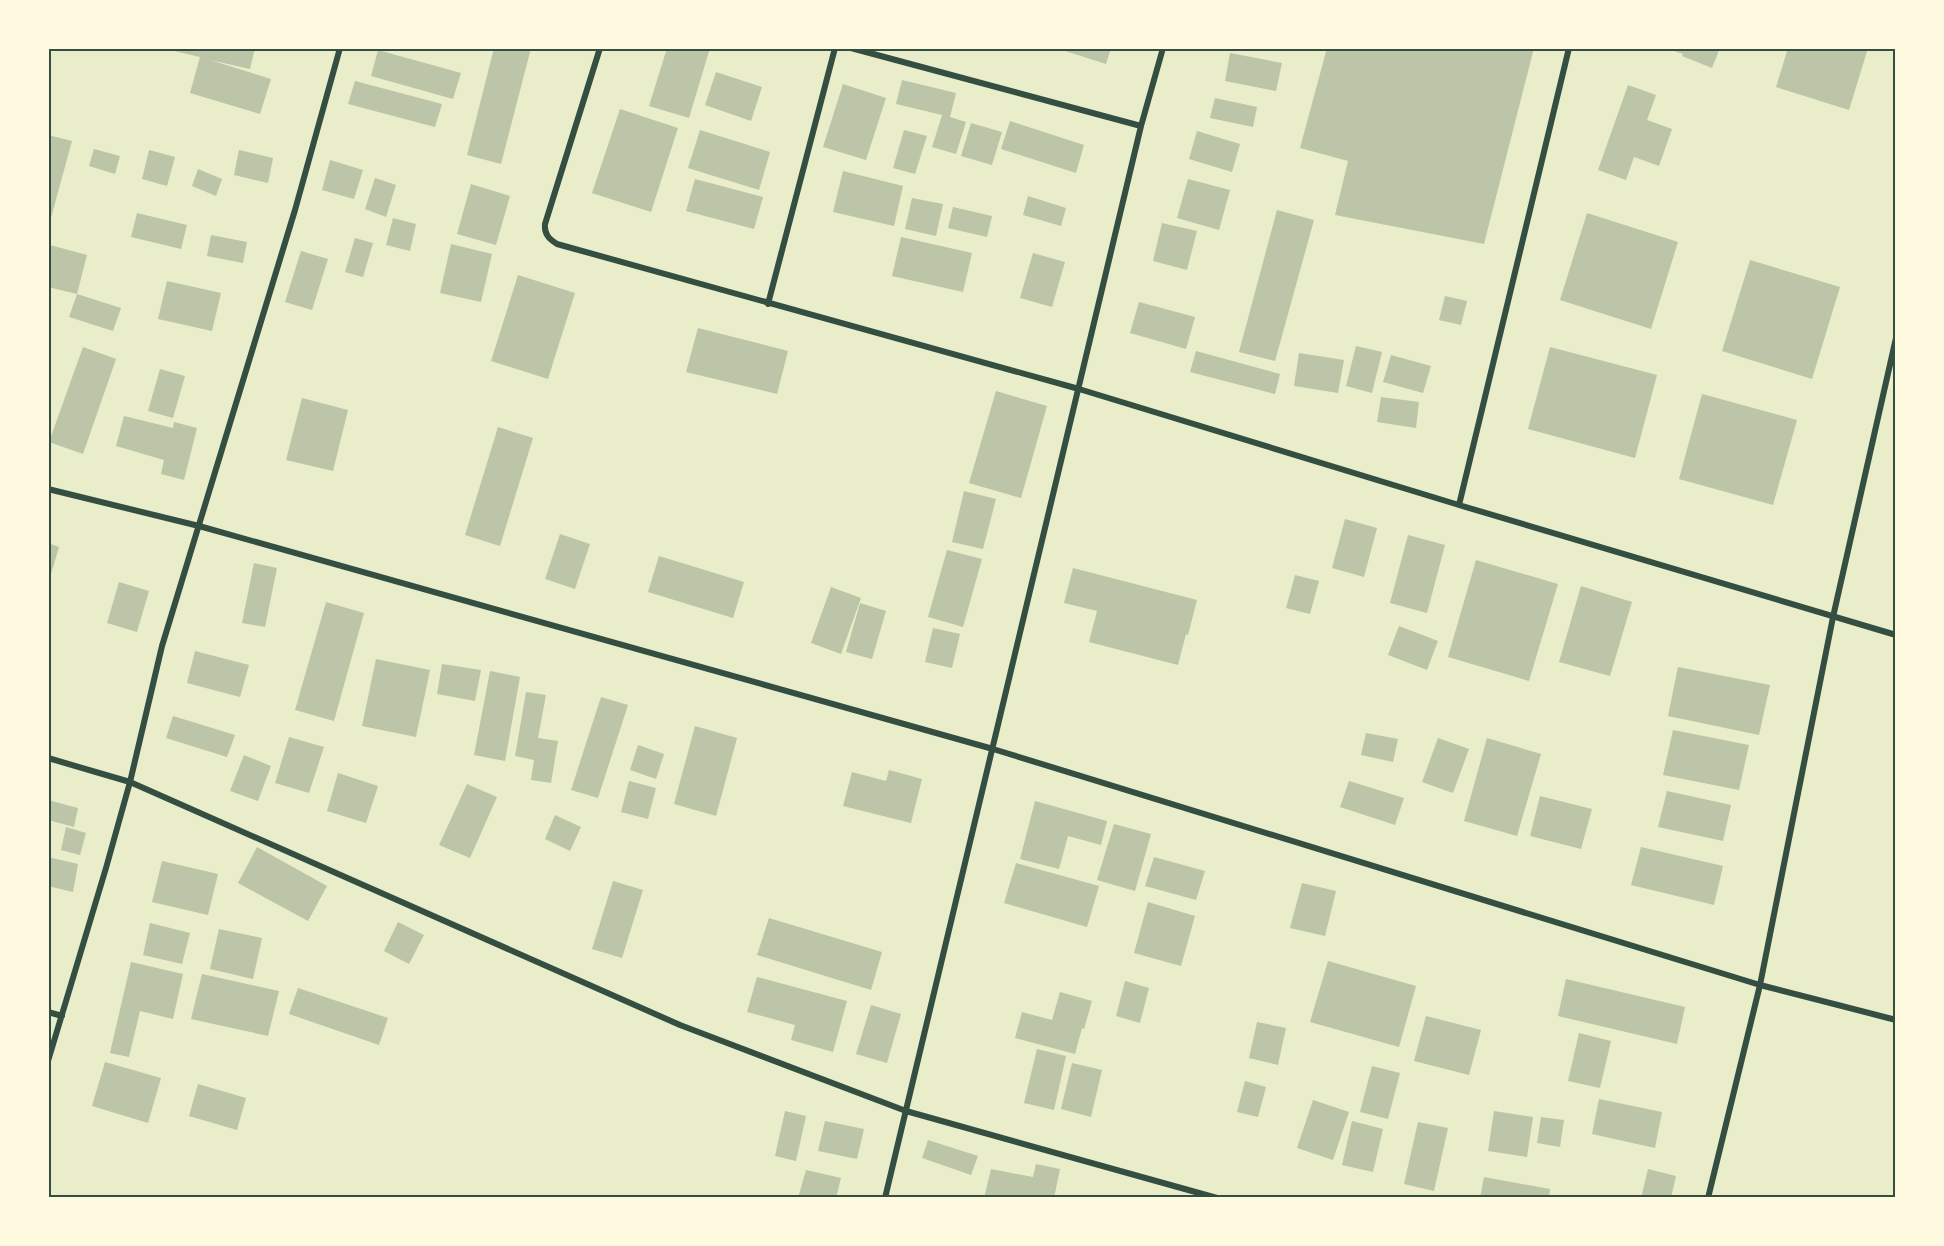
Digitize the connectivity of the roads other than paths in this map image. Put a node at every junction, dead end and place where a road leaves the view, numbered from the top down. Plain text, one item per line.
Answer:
1 (340, 48) edge
2 (600, 48) edge
3 (835, 48) edge
4 (851, 48) edge
5 (1163, 48) edge
6 (1569, 48) edge
7 (1141, 126) junction
8 (768, 303) junction
9 (1896, 338) edge
10 (1079, 389) junction
11 (48, 489) edge
12 (1459, 505) junction
13 (199, 526) junction
14 (1833, 617) junction
15 (1896, 635) edge
16 (993, 749) junction
17 (48, 758) edge
18 (130, 782) junction
19 (1760, 985) junction
20 (48, 1012) edge
21 (62, 1016) junction
22 (1896, 1020) edge
23 (48, 1061) edge
24 (906, 1110) junction
25 (885, 1198) edge
26 (1217, 1198) edge
27 (1707, 1198) edge

1 - 13 street
2 - 8 street
3 - 8 street
4 - 7 street
5 - 7 street
6 - 12 street
7 - 10 street
8 - 10 street
9 - 14 street
10 - 12 street
10 - 16 street
11 - 13 street
12 - 14 street
13 - 16 street
13 - 18 street
14 - 15 street
14 - 19 street
16 - 19 street
16 - 24 street
17 - 18 street
18 - 21 street
18 - 24 street
19 - 22 street
19 - 27 street
20 - 21 street
21 - 23 street
24 - 25 street
24 - 26 street

